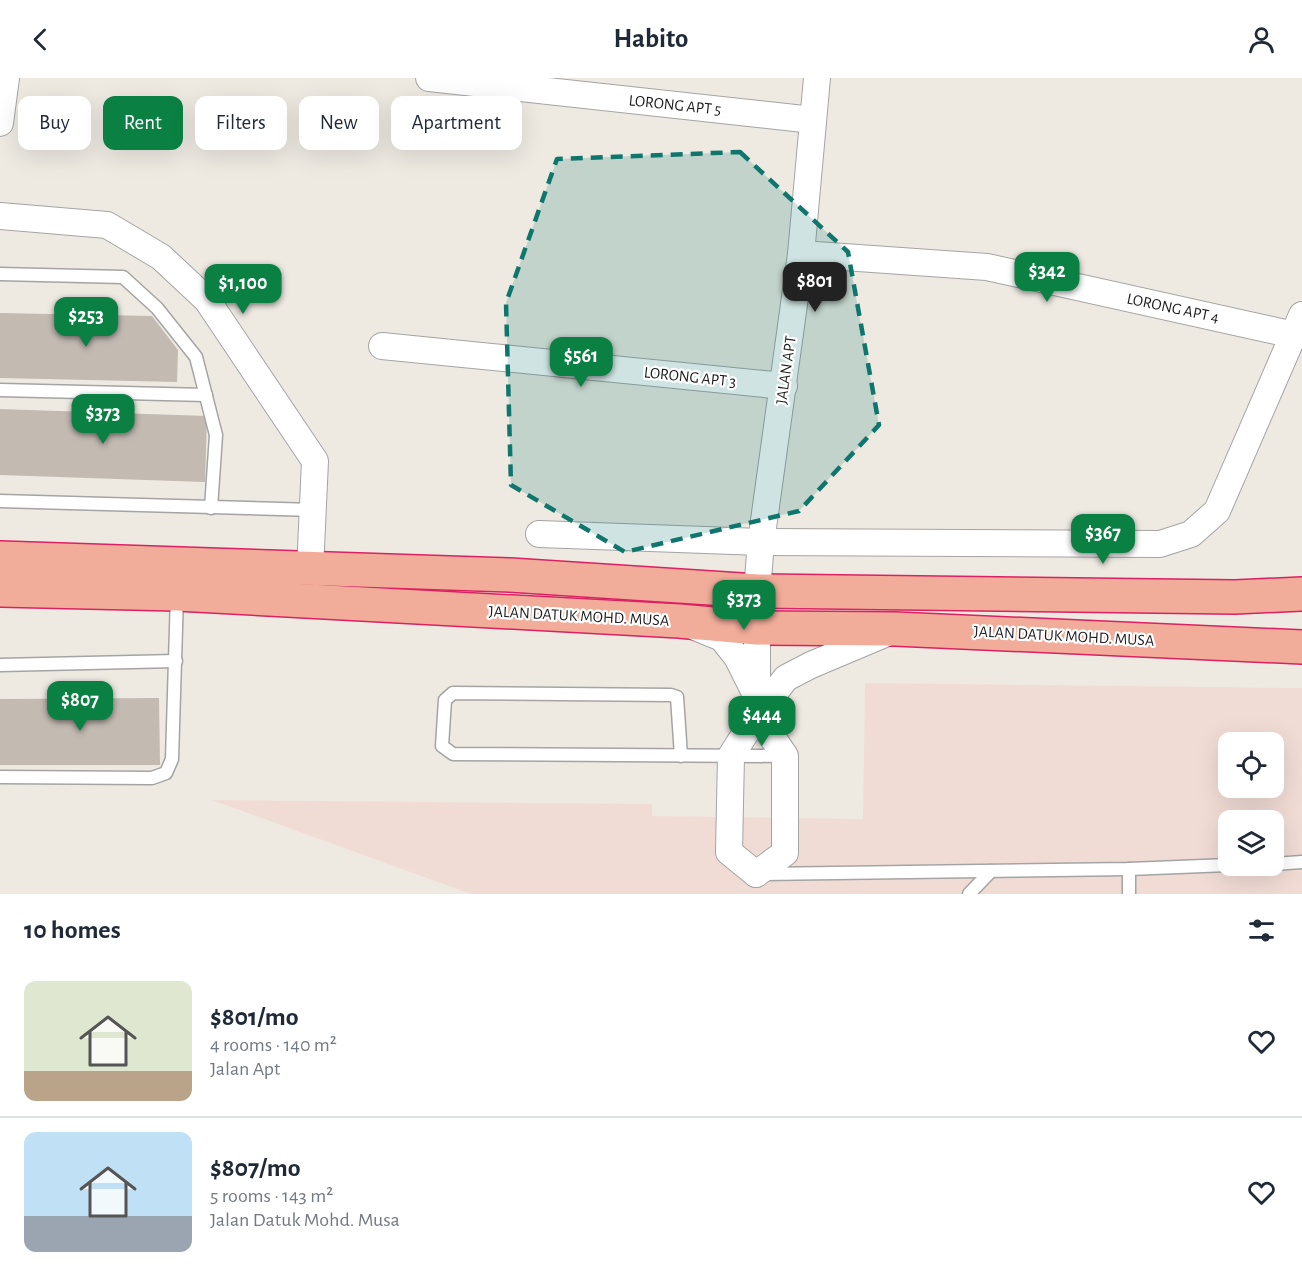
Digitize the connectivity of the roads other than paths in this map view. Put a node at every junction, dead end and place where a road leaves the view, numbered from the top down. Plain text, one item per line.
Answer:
1 (6, 78) edge
2 (429, 78) edge
3 (817, 78) edge
4 (813, 120) junction
5 (0, 123) edge
6 (0, 216) edge
7 (801, 254) junction
8 (0, 274) edge
9 (1298, 325) edge
10 (382, 346) dead end
11 (784, 386) junction
12 (0, 390) edge
13 (206, 395) junction
14 (0, 501) edge
15 (211, 508) junction
16 (314, 510) junction
17 (539, 534) dead end
18 (760, 542) junction
19 (0, 558) edge
20 (310, 570) junction
21 (0, 590) edge
22 (757, 591) junction
23 (177, 594) junction
24 (1302, 594) edge
25 (679, 621) junction
26 (757, 628) junction
27 (896, 629) junction
28 (1302, 647) edge
29 (176, 661) junction
30 (0, 665) edge
31 (757, 706) junction
32 (681, 756) junction
33 (730, 756) junction
34 (785, 756) junction
35 (0, 777) edge
36 (1302, 862) edge
37 (1284, 863) edge
38 (1218, 865) edge
39 (1129, 869) junction
40 (991, 871) junction
41 (756, 884) edge
42 (969, 894) edge
43 (1129, 894) edge

1 - 5 street
2 - 4 street, LORONG APT 5
3 - 4 street, JALAN APT
4 - 7 street, JALAN APT
6 - 16 street
7 - 9 street, LORONG APT 4
7 - 11 street, JALAN APT
8 - 13 lane
9 - 18 street
10 - 11 street, LORONG APT 3
11 - 18 street, JALAN APT
12 - 13 lane
13 - 15 lane
14 - 15 lane
15 - 16 lane
16 - 20 street
17 - 18 street
18 - 22 street, JALAN APT
19 - 20 highway
20 - 22 highway
21 - 23 highway, JALAN DATUK MOHD. MUSA
22 - 24 highway
23 - 25 highway, JALAN DATUK MOHD. MUSA
23 - 29 lane
25 - 26 highway, JALAN DATUK MOHD. MUSA
25 - 31 street
26 - 27 highway, JALAN DATUK MOHD. MUSA
26 - 31 street
27 - 28 highway, JALAN DATUK MOHD. MUSA
27 - 31 street
29 - 30 lane
29 - 35 lane
31 - 33 street
31 - 34 street
32 - 32 lane
32 - 33 lane
33 - 34 lane
33 - 41 street
34 - 41 street
36 - 37 lane
38 - 39 lane
39 - 40 lane
39 - 43 lane
40 - 41 lane
40 - 42 lane

